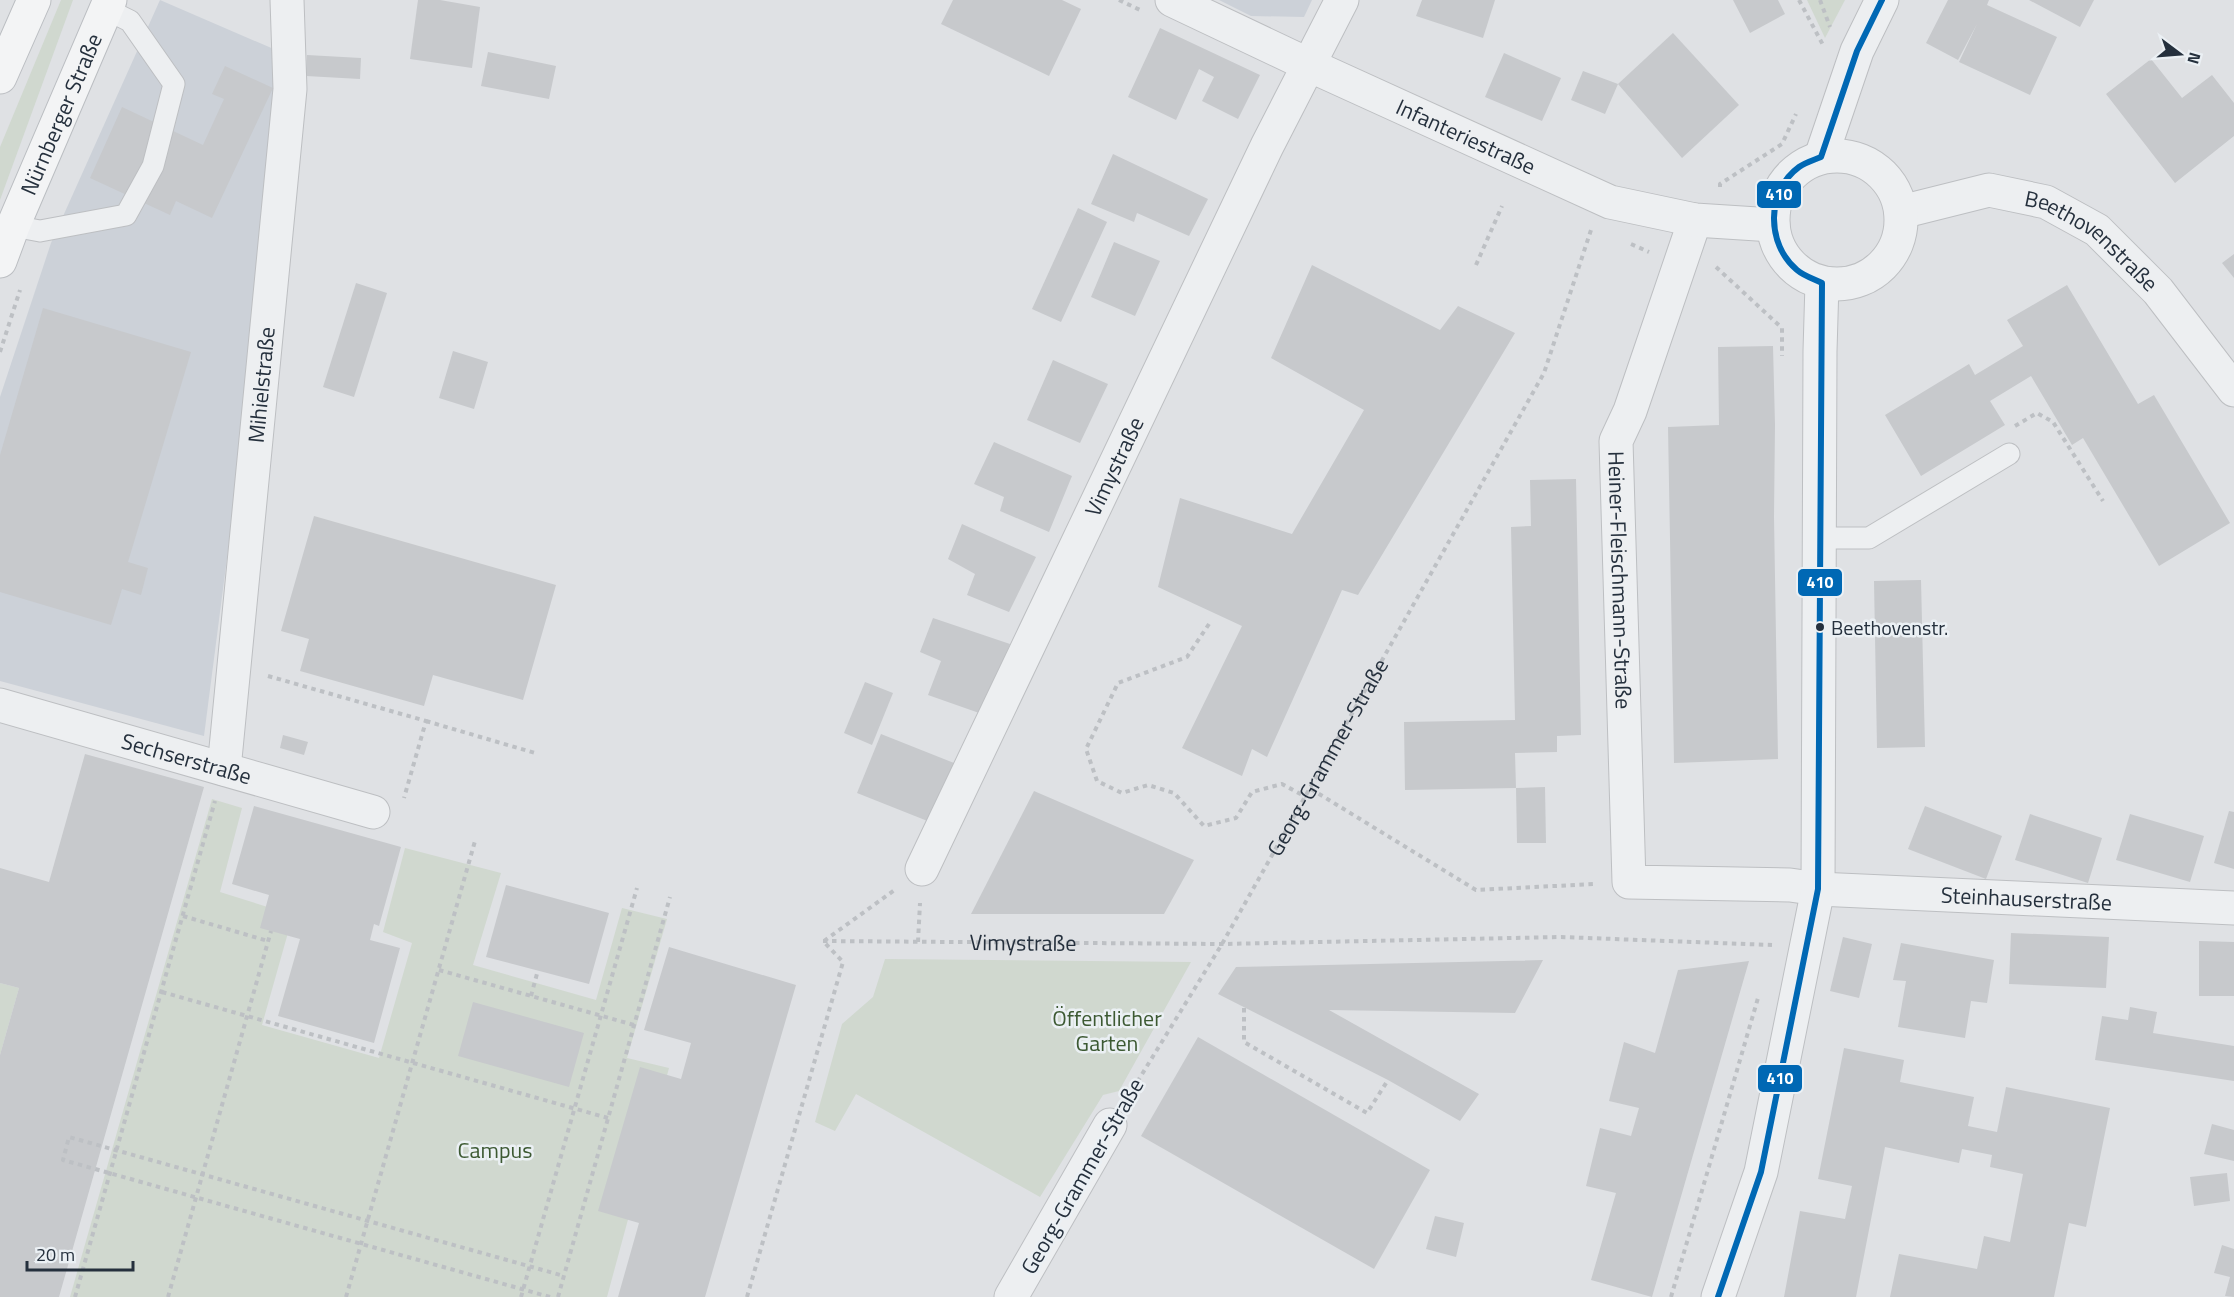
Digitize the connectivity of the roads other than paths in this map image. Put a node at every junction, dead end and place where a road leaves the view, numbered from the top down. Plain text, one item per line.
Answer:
1 (34, 0) edge
2 (287, 0) edge
3 (1172, 0) edge
4 (1342, 0) edge
5 (1882, 0) edge
6 (108, 4) edge
7 (1309, 65) junction
8 (0, 77) edge
9 (1821, 157) junction
10 (1901, 212) junction
11 (1702, 221) junction
12 (1773, 225) junction
13 (13, 226) junction
14 (0, 261) edge
15 (1822, 283) junction
16 (2234, 390) edge
17 (2009, 454) dead end
18 (1819, 538) junction
19 (0, 705) edge
20 (224, 770) junction
21 (387, 810) road end
22 (922, 870) road end
23 (1818, 889) junction
24 (2234, 909) edge
25 (1110, 1125) road end
26 (1011, 1297) edge
27 (1718, 1297) edge

1 - 8 main road
2 - 20 street, Mihielstraße
3 - 7 street, Infanteriestraße
4 - 7 street, Vimystraße
5 - 9 street
6 - 13 main road, Nürnberger Straße
6 - 13 lane
7 - 11 street, Infanteriestraße
7 - 22 street, Vimystraße
9 - 10 street
9 - 12 street
10 - 15 street
10 - 16 street, Beethovenstraße
11 - 12 street, Infanteriestraße
11 - 23 street, Heiner-Fleischmann-Straße
12 - 15 street
13 - 14 main road, Nürnberger Straße
15 - 18 street
17 - 18 lane
18 - 23 street
19 - 20 street, Sechserstraße
20 - 21 street, Sechserstraße
23 - 24 street, Steinhauserstraße
23 - 27 street
25 - 26 street, Georg-Grammer-Straße

